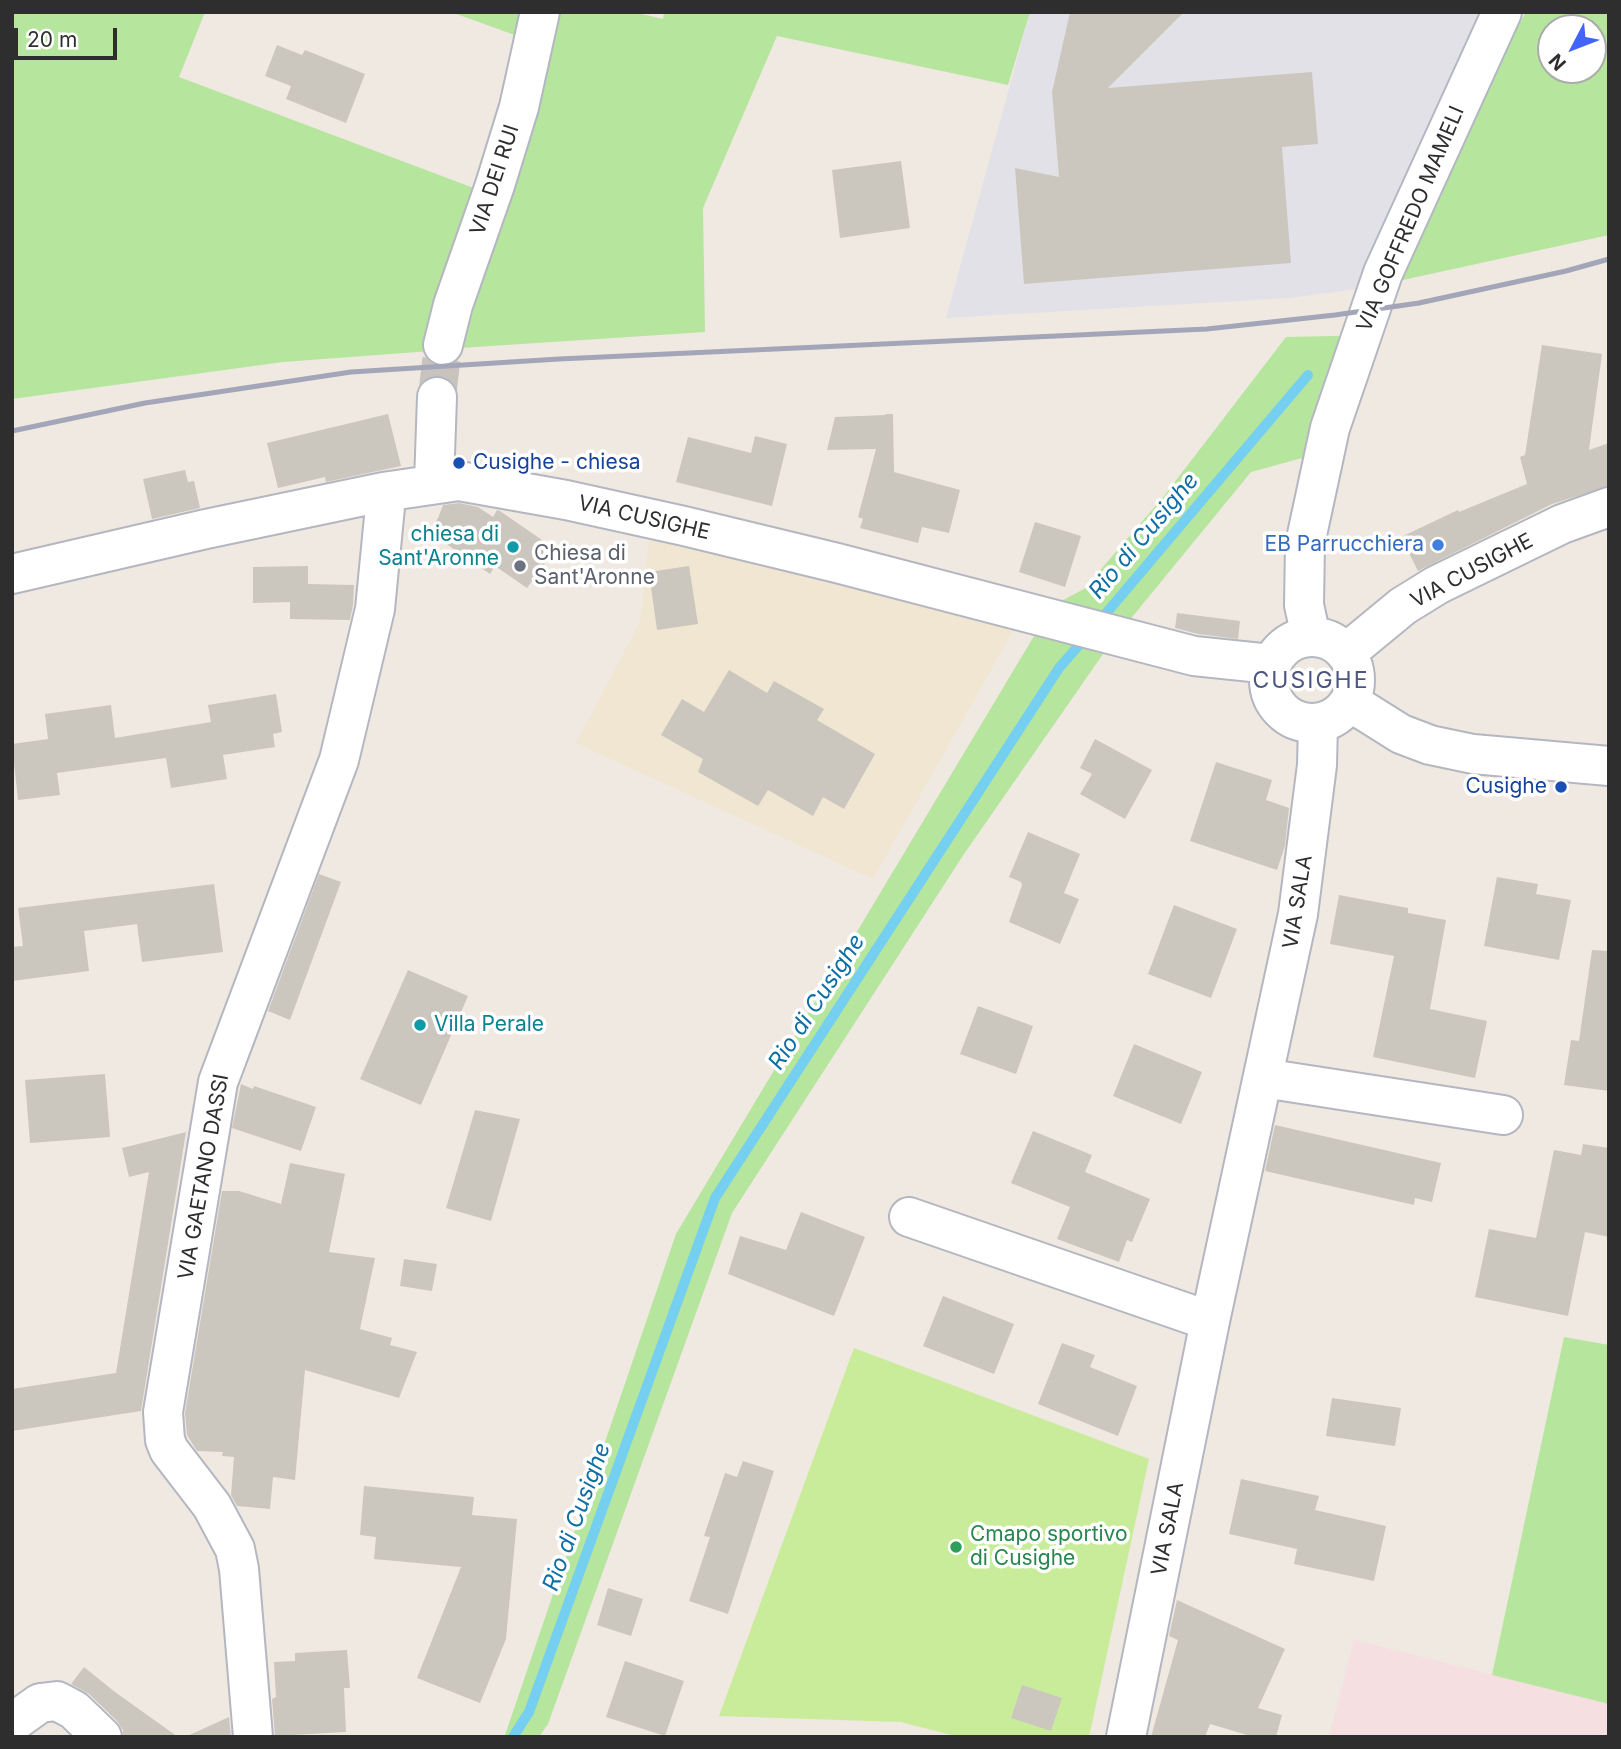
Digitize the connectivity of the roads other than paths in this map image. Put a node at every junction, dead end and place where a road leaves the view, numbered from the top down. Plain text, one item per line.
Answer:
1 (540, 12) edge
2 (1502, 12) edge
3 (443, 345) tunnel mouth
4 (438, 397) tunnel mouth
5 (433, 483) junction
6 (383, 492) junction
7 (1609, 508) edge
8 (12, 575) edge
9 (1311, 636) junction
10 (1346, 653) junction
11 (1271, 664) junction
12 (1350, 702) junction
13 (1318, 724) junction
14 (1609, 766) edge
15 (1263, 1079) junction
16 (1503, 1115) dead end
17 (909, 1217) dead end
18 (1210, 1321) junction
19 (12, 1723) edge
20 (102, 1737) edge
21 (253, 1737) edge
22 (1126, 1737) edge

1 - 3 street, VIA DEI RUI
2 - 9 street, VIA GOFFREDO MAMELI
4 - 5 street
5 - 6 street, VIA CUSIGHE
5 - 11 street, VIA CUSIGHE
6 - 8 street, VIA CUSIGHE
6 - 21 street, VIA GAETANO DASSI
7 - 10 street, VIA CUSIGHE
9 - 10 street
9 - 11 street
10 - 12 street
11 - 13 street
12 - 13 street
12 - 14 street
13 - 15 street, VIA SALA
15 - 16 street
15 - 18 street, VIA SALA
17 - 18 street
18 - 22 street, VIA SALA
19 - 20 street

